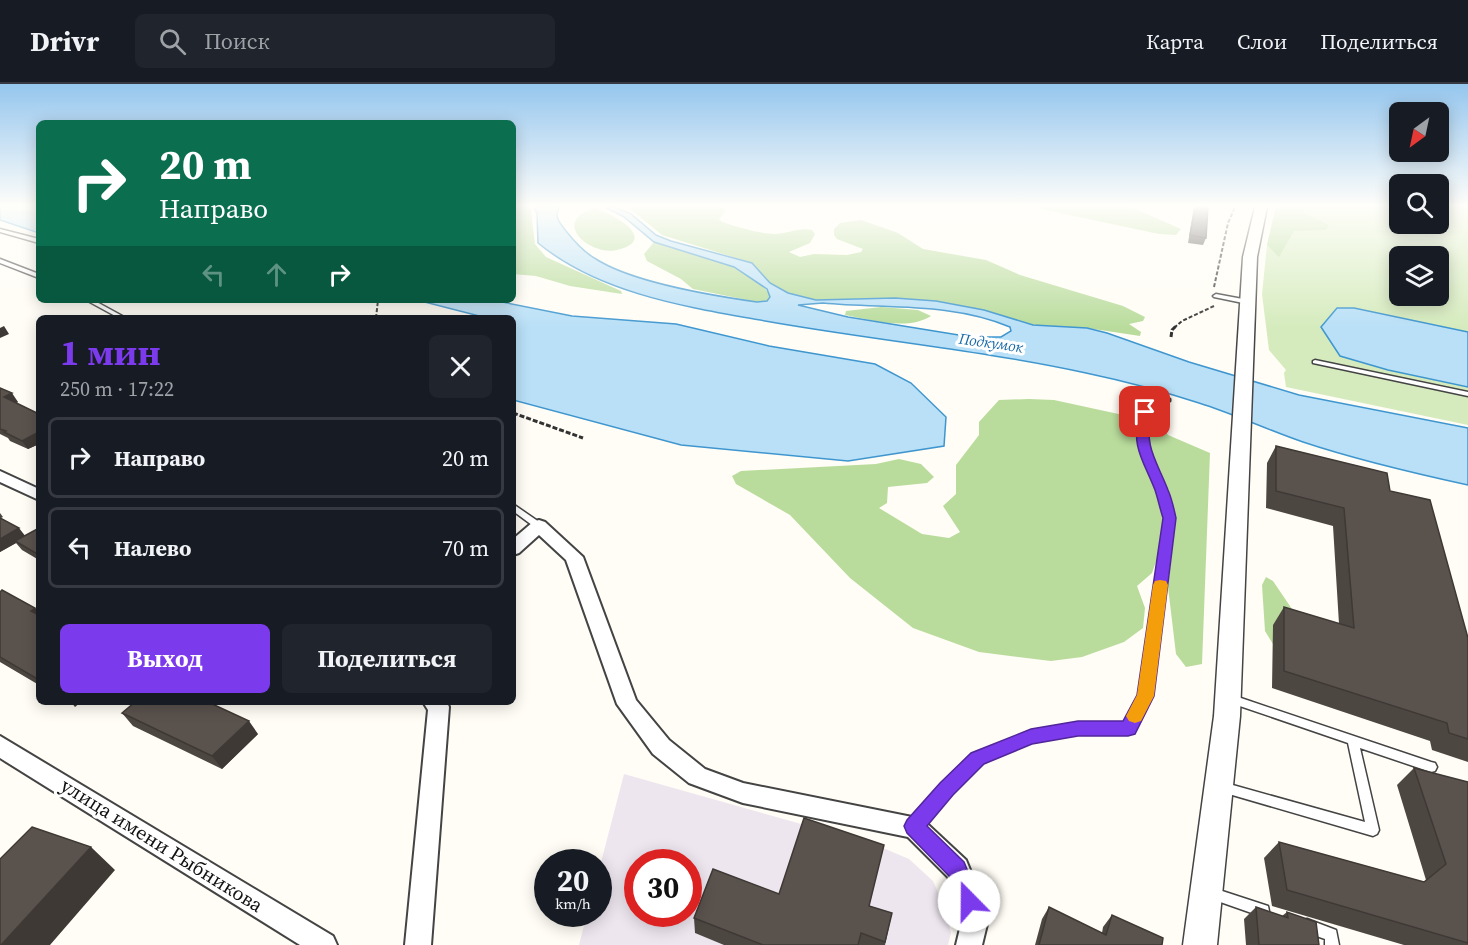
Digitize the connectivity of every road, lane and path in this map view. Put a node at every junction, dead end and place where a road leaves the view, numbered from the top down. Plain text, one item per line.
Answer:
1 (1223, 247) edge
2 (1252, 247) edge
3 (0, 261) edge
4 (36, 275) edge
5 (1216, 296) junction
6 (1248, 302) junction
7 (95, 303) edge
8 (117, 315) edge
9 (1171, 338) dead end
10 (1315, 362) dead end
11 (1468, 394) edge
12 (1168, 400) dead end
13 (516, 414) edge
14 (583, 438) dead end
15 (0, 476) edge
16 (36, 494) edge
17 (516, 509) edge
18 (539, 526) junction
19 (516, 546) edge
20 (1228, 698) junction
21 (437, 705) edge
22 (1353, 740) junction
23 (0, 746) edge
24 (1431, 767) dead end
25 (1219, 786) junction
26 (914, 826) junction
27 (1206, 891) junction
28 (1274, 915) edge
29 (1297, 923) edge
30 (324, 945) edge
31 (418, 945) edge
32 (969, 945) edge
33 (1200, 945) edge
34 (1332, 945) edge

1 - 5 path
2 - 6 street
3 - 4 lane
5 - 6 lane
5 - 9 path
6 - 20 street
7 - 8 lane
10 - 11 lane
12 - 26 lane
13 - 14 path
15 - 16 street
17 - 18 lane
18 - 19 street
18 - 26 street
20 - 22 lane
20 - 25 street
21 - 31 street
22 - 24 lane
22 - 25 lane
23 - 30 street, улица имени Рыбникова
25 - 27 street
26 - 32 street
27 - 28 lane
27 - 33 street
29 - 34 lane

